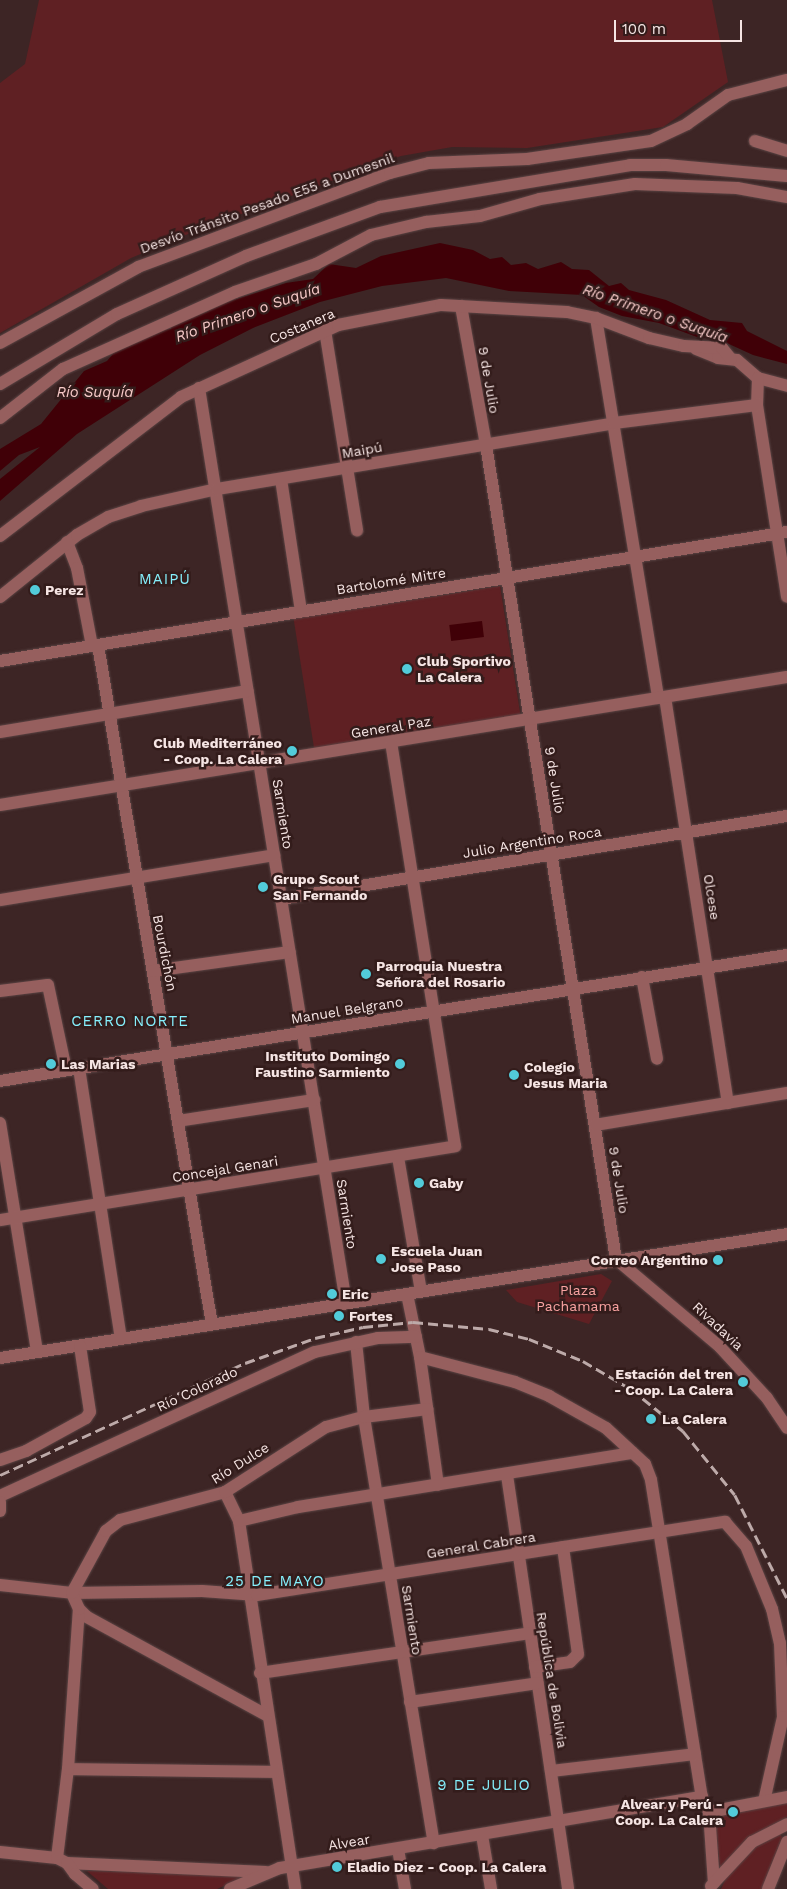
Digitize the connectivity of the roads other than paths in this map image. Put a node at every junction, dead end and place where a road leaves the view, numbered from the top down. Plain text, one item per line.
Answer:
1 (787, 80) edge
2 (755, 141) dead end
3 (787, 150) edge
4 (787, 176) edge
5 (787, 197) edge
6 (460, 306) junction
7 (596, 318) junction
8 (325, 330) junction
9 (0, 343) edge
10 (758, 378) junction
11 (0, 384) edge
12 (787, 386) edge
13 (198, 388) junction
14 (757, 405) junction
15 (0, 418) edge
16 (614, 423) junction
17 (486, 445) junction
18 (348, 468) junction
19 (281, 479) junction
20 (217, 489) junction
21 (357, 530) dead end
22 (782, 533) edge
23 (0, 536) edge
24 (67, 542) junction
25 (635, 557) junction
26 (506, 577) junction
27 (0, 597) edge
28 (787, 597) edge
29 (301, 612) junction
30 (237, 622) junction
31 (95, 646) junction
32 (0, 661) edge
33 (787, 677) edge
34 (248, 691) junction
35 (661, 697) junction
36 (110, 714) junction
37 (530, 719) junction
38 (0, 732) edge
39 (391, 742) junction
40 (259, 764) junction
41 (123, 786) junction
42 (0, 805) edge
43 (787, 816) edge
44 (686, 832) junction
45 (551, 854) junction
46 (274, 855) junction
47 (414, 877) junction
48 (136, 878) junction
49 (281, 899) junction
50 (0, 900) edge
51 (290, 952) junction
52 (787, 955) edge
53 (708, 968) junction
54 (153, 971) junction
55 (642, 977) junction
56 (574, 989) junction
57 (0, 991) edge
58 (435, 1011) junction
59 (303, 1032) junction
60 (169, 1055) junction
61 (657, 1059) dead end
62 (79, 1068) junction
63 (66, 1070) junction
64 (0, 1081) edge
65 (787, 1093) edge
66 (314, 1100) junction
67 (728, 1103) junction
68 (178, 1121) junction
69 (0, 1124) edge
70 (595, 1125) junction
71 (398, 1157) junction
72 (325, 1169) junction
73 (190, 1190) junction
74 (100, 1204) junction
75 (16, 1218) junction
76 (0, 1220) edge
77 (787, 1234) edge
78 (649, 1255) junction
79 (616, 1259) junction
80 (640, 1277) junction
81 (420, 1291) junction
82 (407, 1294) junction
83 (346, 1303) junction
84 (212, 1325) junction
85 (416, 1337) junction
86 (121, 1339) junction
87 (356, 1342) junction
88 (80, 1346) junction
89 (38, 1352) junction
90 (420, 1357) junction
91 (0, 1358) edge
92 (427, 1409) junction
93 (364, 1417) junction
94 (787, 1428) edge
95 (634, 1453) junction
96 (0, 1460) edge
97 (507, 1476) junction
98 (438, 1485) junction
99 (224, 1492) junction
100 (377, 1495) junction
101 (0, 1496) edge
102 (0, 1502) edge
103 (0, 1511) edge
104 (239, 1521) junction
105 (659, 1532) junction
106 (563, 1547) junction
107 (518, 1554) junction
108 (389, 1574) junction
109 (0, 1585) edge
110 (72, 1592) junction
111 (248, 1595) junction
112 (79, 1609) junction
113 (530, 1632) junction
114 (402, 1652) junction
115 (535, 1667) junction
116 (260, 1673) junction
117 (538, 1684) junction
118 (410, 1702) junction
119 (266, 1715) junction
120 (695, 1754) junction
121 (68, 1769) junction
122 (551, 1770) junction
123 (274, 1772) junction
124 (702, 1797) junction
125 (787, 1797) edge
126 (764, 1801) junction
127 (709, 1812) junction
128 (559, 1822) junction
129 (787, 1824) edge
130 (482, 1835) junction
131 (787, 1842) edge
132 (434, 1843) junction
133 (398, 1849) junction
134 (0, 1852) edge
135 (62, 1860) junction
136 (291, 1867) junction
137 (270, 1872) junction
138 (711, 1886) edge
139 (93, 1889) edge
140 (230, 1889) edge
141 (295, 1889) edge
142 (405, 1889) edge
143 (490, 1889) edge
144 (568, 1889) edge
145 (768, 1889) edge

1 - 9 street, Desvío Tránsito Pesado E55 a Dumesnil
2 - 3 street
4 - 11 street
5 - 15 street
6 - 7 street, Costanera
6 - 8 street, Costanera
6 - 17 street, 9 de Julio
7 - 10 street, Costanera
7 - 16 street, Olcese
8 - 13 street, Costanera
8 - 18 street
10 - 12 street, Costanera
10 - 14 street
13 - 20 street, Sarmiento
13 - 23 street, Costanera
14 - 16 street, Maipú
14 - 22 street
16 - 17 street, Maipú
16 - 25 street, Olcese
17 - 18 street, Maipú
17 - 26 street, 9 de Julio
18 - 19 street, Maipú
18 - 21 street
19 - 20 street, Maipú
19 - 29 street
20 - 24 street, Maipú
20 - 30 street, Sarmiento
22 - 25 street, Bartolomé Mitre
22 - 28 street
24 - 27 street, Maipú
24 - 31 street, Bourdichón
25 - 26 street, Bartolomé Mitre
25 - 35 street, Olcese
26 - 29 street, Bartolomé Mitre
26 - 37 street, 9 de Julio
29 - 30 street, Bartolomé Mitre
30 - 31 street, Bartolomé Mitre
30 - 34 street, Sarmiento
31 - 32 street, Bartolomé Mitre
31 - 36 street, Bourdichón
33 - 35 street, General Paz
34 - 36 street
34 - 40 street, Sarmiento
35 - 37 street, General Paz
35 - 44 street, Olcese
36 - 38 street
36 - 41 street, Bourdichón
37 - 39 street, General Paz
37 - 45 street, 9 de Julio
39 - 40 street, General Paz
39 - 47 street
40 - 41 street, General Paz
40 - 46 street, Sarmiento
41 - 42 street, General Paz
41 - 48 street, Bourdichón
43 - 44 street, Julio Argentino Roca
44 - 45 street, Julio Argentino Roca
44 - 53 street, Olcese
45 - 47 street, Julio Argentino Roca
45 - 56 street, 9 de Julio
46 - 48 street
46 - 49 street, Sarmiento
47 - 49 street, Julio Argentino Roca
47 - 58 street
48 - 50 street
48 - 54 street, Bourdichón
49 - 51 street, Sarmiento
51 - 54 street
51 - 59 street, Sarmiento
52 - 53 street, Manuel Belgrano
53 - 55 street, Manuel Belgrano
53 - 67 street, Olcese
54 - 60 street, Bourdichón
55 - 56 street, Manuel Belgrano
55 - 61 street
56 - 58 street, Manuel Belgrano
56 - 70 street, 9 de Julio
57 - 63 street
58 - 59 street, Manuel Belgrano
58 - 71 street, Concejal Genari
59 - 60 street, Manuel Belgrano
59 - 66 street, Sarmiento
60 - 62 street, Manuel Belgrano
60 - 68 street, Bourdichón
62 - 63 street, Manuel Belgrano
62 - 74 street
63 - 64 street, Manuel Belgrano
65 - 67 street
66 - 68 street
66 - 72 street, Sarmiento
67 - 70 street
68 - 73 street, Bourdichón
69 - 75 street
70 - 79 street, 9 de Julio
71 - 72 street, Concejal Genari
71 - 81 street
72 - 73 street, Concejal Genari
72 - 83 street, Sarmiento
73 - 74 street, Concejal Genari
73 - 84 street, Bourdichón
74 - 75 street, Concejal Genari
74 - 86 street
75 - 76 street, Concejal Genari
75 - 89 street
77 - 78 street
78 - 79 street
78 - 80 street
79 - 80 street, Rivadavia
79 - 81 street
80 - 94 street, Rivadavia
81 - 82 street
82 - 83 street
82 - 85 street
83 - 84 street
84 - 86 street
85 - 87 street, Río Colorado
85 - 90 street
86 - 88 street
87 - 93 street, Sarmiento
87 - 101 street, Río Colorado
88 - 89 street
88 - 96 street
89 - 91 street
90 - 92 street
90 - 95 street
92 - 93 street, Río Dulce
92 - 98 street
93 - 99 street, Río Dulce
93 - 100 street, Sarmiento
95 - 97 street
95 - 105 street
97 - 98 street
97 - 107 street, República de Bolivia
98 - 100 street
99 - 104 street
99 - 110 street, Río Dulce
100 - 104 street
100 - 108 street, Sarmiento
102 - 103 street
104 - 111 street
105 - 106 street, General Cabrera
105 - 120 street
105 - 126 street, General Cabrera
106 - 107 street, General Cabrera
106 - 115 street
107 - 108 street, General Cabrera
107 - 113 street, República de Bolivia
108 - 111 street, General Cabrera
108 - 114 street, Sarmiento
109 - 110 street, General Cabrera
110 - 111 street, General Cabrera
110 - 112 street
111 - 116 street
112 - 119 street
112 - 121 street
113 - 114 street
113 - 115 street, República de Bolivia
114 - 116 street
114 - 118 street, Sarmiento
115 - 117 street, República de Bolivia
116 - 119 street
117 - 118 street
117 - 122 street, República de Bolivia
118 - 132 street, Sarmiento
119 - 123 street
120 - 122 street
120 - 124 street
121 - 123 street
121 - 135 street
122 - 128 street, República de Bolivia
123 - 136 street
124 - 127 street
124 - 128 street, Alvear
125 - 126 street
126 - 127 street
127 - 138 street
128 - 130 street, Alvear
128 - 144 street, República de Bolivia
129 - 138 street
130 - 132 street, Alvear
130 - 143 street
131 - 145 street
132 - 133 street, Alvear
133 - 136 street, Alvear
133 - 142 street
134 - 135 street, Alvear
135 - 137 street, Alvear
135 - 139 street
136 - 137 street, Alvear
136 - 141 street
137 - 140 street

